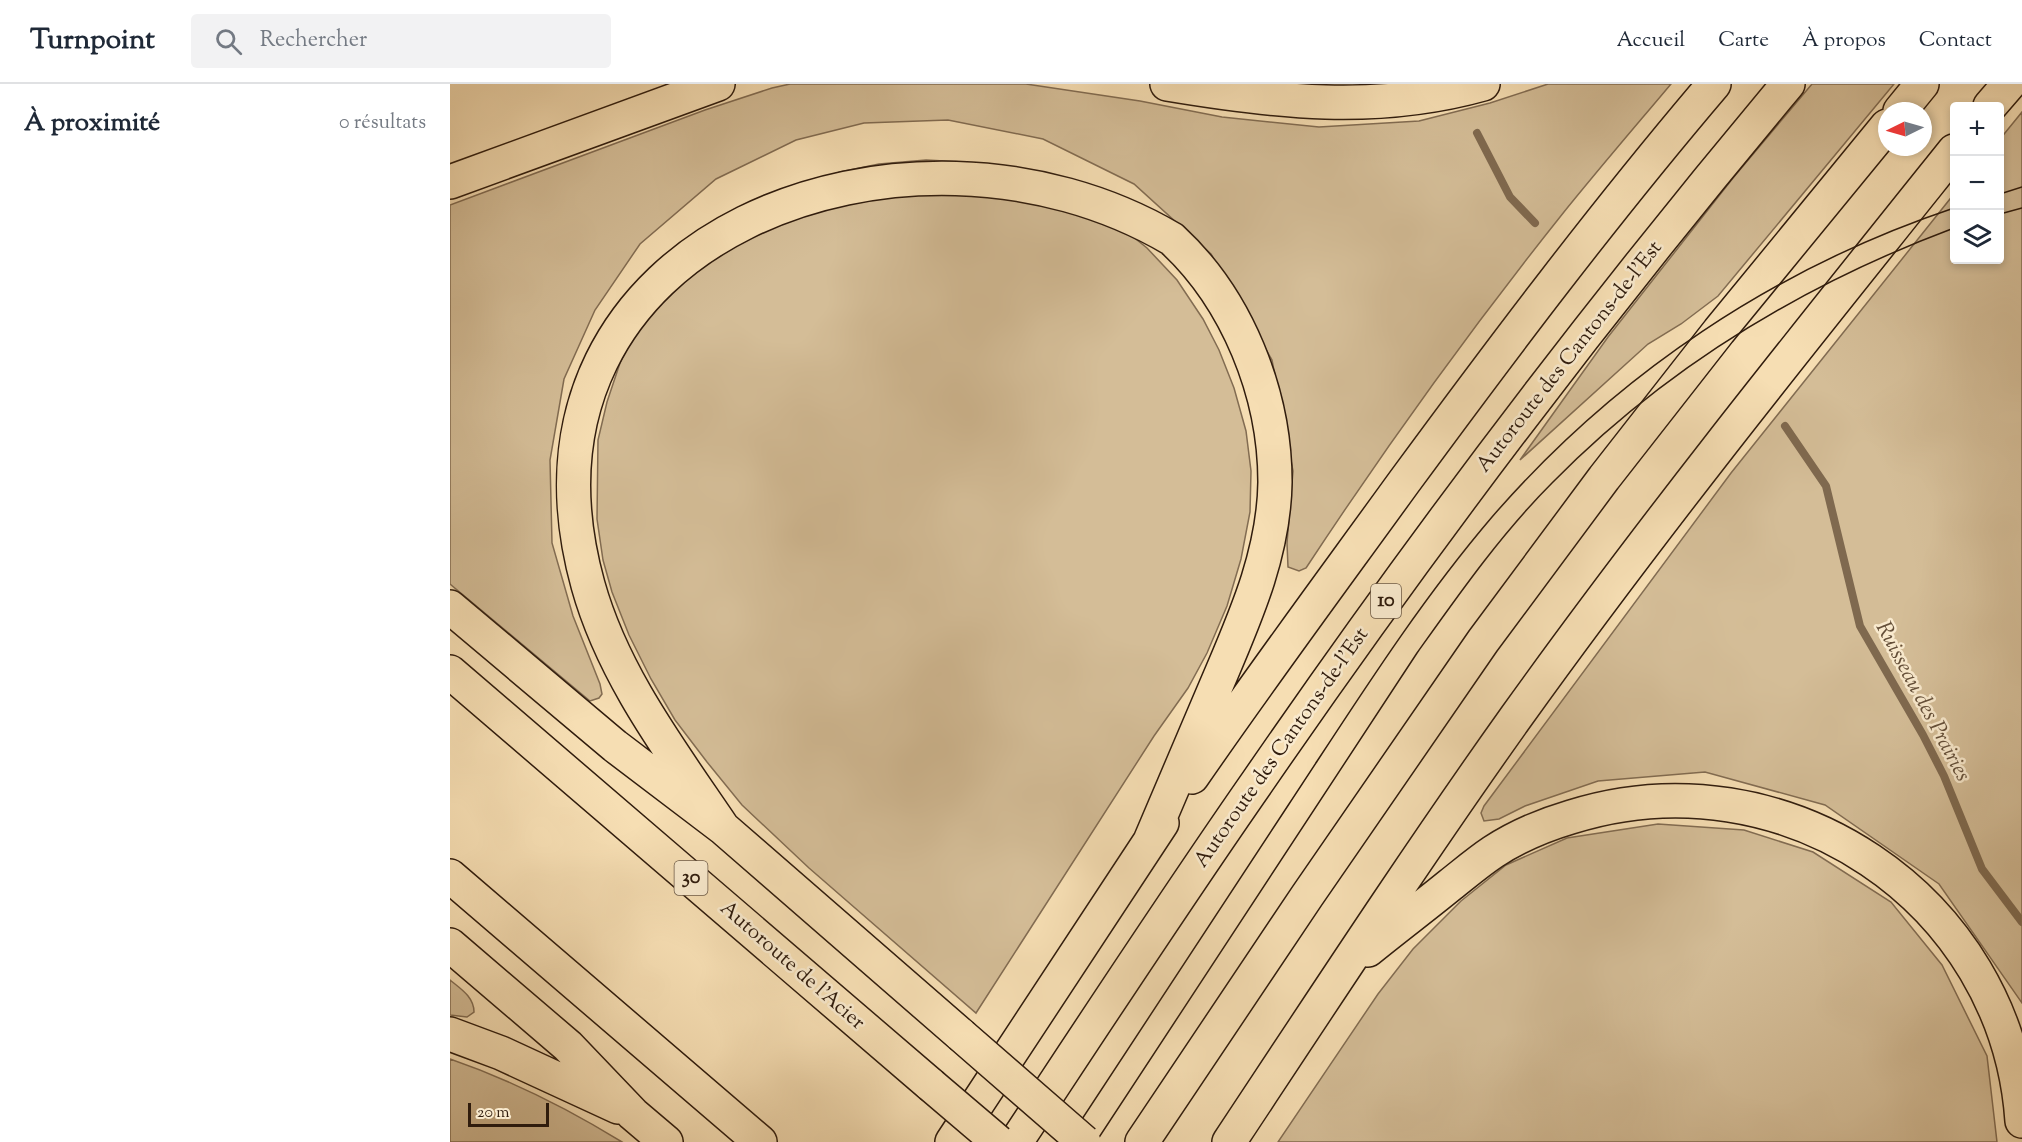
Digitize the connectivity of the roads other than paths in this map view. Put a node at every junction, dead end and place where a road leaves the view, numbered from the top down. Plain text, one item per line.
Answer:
1 (717, 84) edge
2 (1167, 84) edge
3 (1483, 84) edge
4 (1714, 84) edge
5 (1788, 84) edge
6 (1922, 84) edge
7 (2009, 84) edge
8 (1907, 102) edge
9 (1993, 102) edge
10 (1878, 137) edge
11 (1950, 156) edge
12 (1062, 165) dead end
13 (450, 182) edge
14 (714, 208) dead end
15 (450, 607) edge
16 (450, 672) edge
17 (723, 828) junction
18 (1150, 840) junction
19 (450, 876) edge
20 (450, 945) edge
21 (1343, 969) junction
22 (450, 1034) edge
23 (633, 1114) junction
24 (2022, 1121) edge
25 (666, 1142) edge
26 (760, 1142) edge
27 (952, 1142) edge
28 (998, 1142) edge
29 (1016, 1142) edge
30 (1084, 1142) edge
31 (1142, 1142) edge
32 (1229, 1142) edge

1 - 13 highway
2 - 3 highway
4 - 18 highway
5 - 29 highway, Autoroute des Cantons-de-l'Est / 10
6 - 8 highway
7 - 9 highway
10 - 31 highway
11 - 21 highway
12 - 18 highway
14 - 17 highway
15 - 17 highway
16 - 28 highway, Autoroute de l'Acier / 30, bridge
17 - 30 highway, bridge
18 - 27 highway
19 - 26 highway
20 - 23 highway
21 - 24 highway
21 - 32 highway
22 - 23 highway
23 - 25 highway

